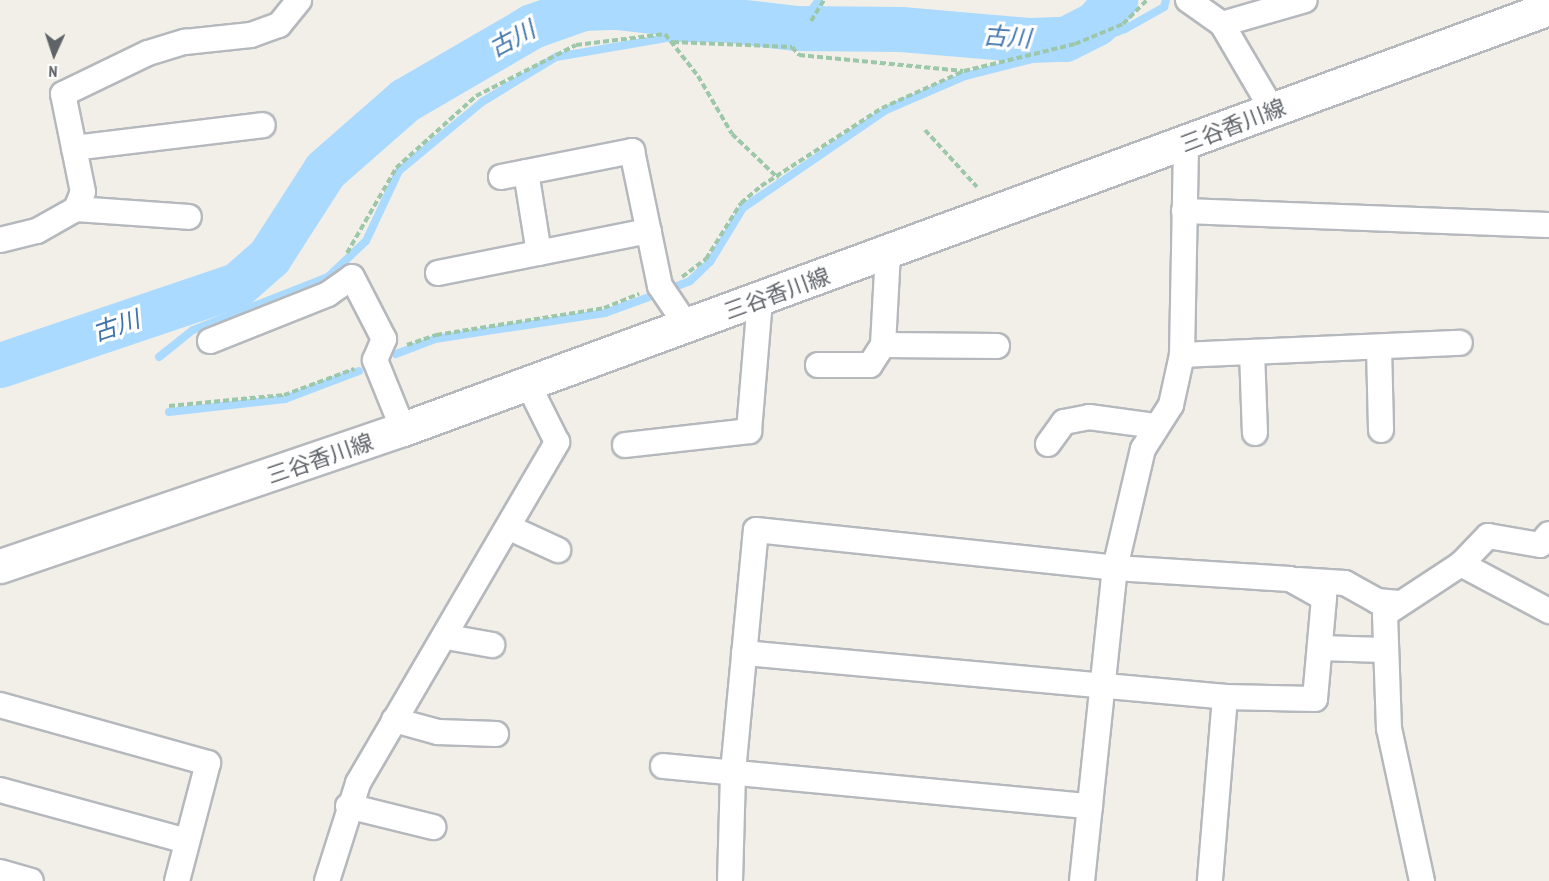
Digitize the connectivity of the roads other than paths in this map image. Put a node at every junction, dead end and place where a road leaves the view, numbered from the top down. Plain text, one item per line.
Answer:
1 (299, 0) edge
2 (1188, 0) edge
3 (1305, 0) edge
4 (1549, 8) edge
5 (1221, 24) junction
6 (1273, 111) junction
7 (263, 125) dead end
8 (1186, 145) junction
9 (74, 148) junction
10 (526, 172) junction
11 (501, 177) dead end
12 (76, 209) junction
13 (1184, 211) junction
14 (189, 218) dead end
15 (1549, 225) edge
16 (649, 231) junction
17 (0, 240) edge
18 (539, 253) junction
19 (888, 253) junction
20 (438, 273) dead end
21 (760, 300) junction
22 (687, 326) junction
23 (210, 341) dead end
24 (1460, 344) dead end
25 (883, 345) junction
26 (998, 346) dead end
27 (1379, 347) junction
28 (1252, 352) junction
29 (1182, 355) junction
30 (818, 365) dead end
31 (528, 384) junction
32 (1156, 426) junction
33 (403, 429) junction
34 (1381, 430) dead end
35 (1255, 434) dead end
36 (1047, 444) dead end
37 (625, 445) dead end
38 (510, 528) junction
39 (1549, 534) edge
40 (558, 550) dead end
41 (1461, 564) junction
42 (0, 566) edge
43 (1115, 568) junction
44 (1290, 579) junction
45 (1399, 603) junction
46 (1549, 611) edge
47 (447, 637) junction
48 (492, 645) dead end
49 (1320, 648) junction
50 (1383, 650) junction
51 (744, 653) junction
52 (1103, 685) junction
53 (1225, 698) junction
54 (0, 705) edge
55 (394, 720) junction
56 (496, 734) dead end
57 (663, 766) dead end
58 (734, 772) junction
59 (0, 790) edge
60 (348, 806) junction
61 (1090, 806) junction
62 (434, 827) dead end
63 (187, 841) junction
64 (0, 872) edge
65 (31, 881) edge
66 (177, 881) edge
67 (327, 881) edge
68 (730, 881) edge
69 (1082, 881) edge
70 (1210, 881) edge
71 (1422, 881) edge

1 - 9 street
2 - 5 street
3 - 5 street
4 - 6 main road, 三谷香川線
5 - 6 street
6 - 8 main road, 三谷香川線
7 - 9 street
8 - 13 street
8 - 19 main road, 三谷香川線
9 - 12 street
10 - 11 street
10 - 16 street
10 - 18 street
12 - 14 street
12 - 17 street
13 - 15 street
13 - 29 street
16 - 18 street
16 - 22 street
18 - 20 street
19 - 21 main road, 三谷香川線
19 - 25 street
21 - 22 main road, 三谷香川線
21 - 37 street
22 - 31 main road, 三谷香川線
23 - 33 street
24 - 27 street
25 - 26 street
25 - 30 street
27 - 28 street
27 - 34 street
28 - 29 street
28 - 35 street
29 - 32 street
31 - 33 main road, 三谷香川線
31 - 38 street
32 - 36 street
32 - 43 street
33 - 42 main road, 三谷香川線
38 - 40 street
38 - 47 street
39 - 41 street
41 - 45 street
41 - 46 street
43 - 44 street
43 - 51 street
43 - 52 street
44 - 45 street
44 - 49 street
45 - 50 street
47 - 48 street
47 - 55 street
49 - 50 street
49 - 53 street
50 - 71 street
51 - 52 street
51 - 58 street
52 - 53 street
52 - 61 street
53 - 70 street
54 - 63 street
55 - 56 street
55 - 60 street
57 - 58 street
58 - 61 street
58 - 68 street
59 - 63 street
60 - 62 street
60 - 67 street
61 - 69 street
63 - 66 street
64 - 65 street

